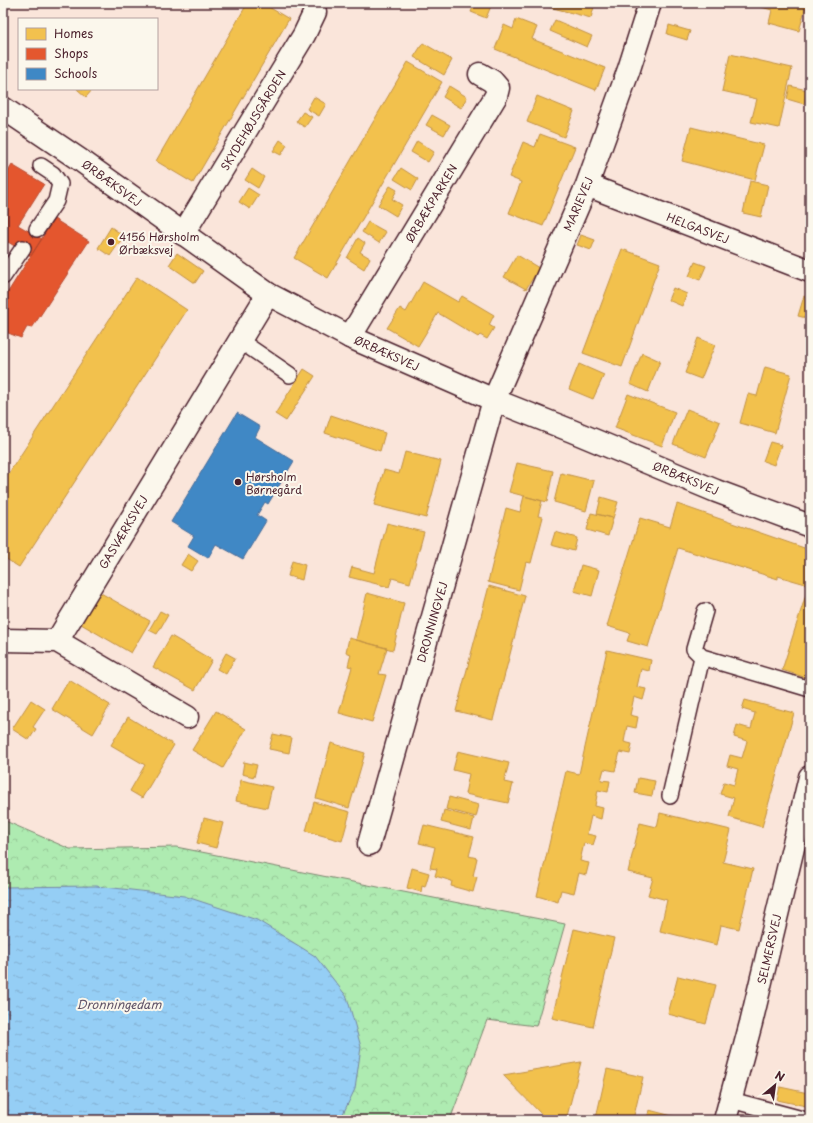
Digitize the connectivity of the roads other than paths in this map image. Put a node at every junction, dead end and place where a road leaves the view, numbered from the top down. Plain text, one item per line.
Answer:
1 (313, 3) edge
2 (650, 3) edge
3 (480, 74) dead end
4 (3, 108) edge
5 (56, 144) junction
6 (587, 185) junction
7 (37, 229) dead end
8 (183, 234) junction
9 (23, 248) dead end
10 (810, 271) edge
11 (3, 276) edge
12 (268, 294) junction
13 (350, 337) junction
14 (239, 340) junction
15 (290, 375) dead end
16 (494, 400) junction
17 (810, 526) edge
18 (704, 612) dead end
19 (3, 640) edge
20 (56, 641) junction
21 (702, 657) junction
22 (810, 690) edge
23 (187, 717) dead end
24 (810, 777) edge
25 (670, 796) dead end
26 (805, 819) edge
27 (369, 844) dead end
28 (728, 1110) edge
29 (806, 1120) edge

1 - 8 street, SKYDEHØJSGÅRDEN
2 - 6 street, MARIEVEJ
3 - 13 street, ØRBÆKPARKEN
4 - 5 street, ØRBÆKSVEJ
5 - 7 lane
5 - 8 street, ØRBÆKSVEJ
6 - 10 street, HELGASVEJ
6 - 16 street, MARIEVEJ
8 - 12 street, ØRBÆKSVEJ
9 - 11 lane
12 - 13 street, ØRBÆKSVEJ
12 - 14 street, GASVÆRKSVEJ
13 - 16 street, ØRBÆKSVEJ
14 - 15 lane
14 - 20 street, GASVÆRKSVEJ
16 - 17 street, ØRBÆKSVEJ
16 - 27 street, DRONNINGVEJ
18 - 21 lane
19 - 20 street
20 - 23 street
21 - 22 lane
21 - 25 lane
24 - 26 street, SELMERSVEJ
26 - 28 street, SELMERSVEJ
28 - 29 lane

